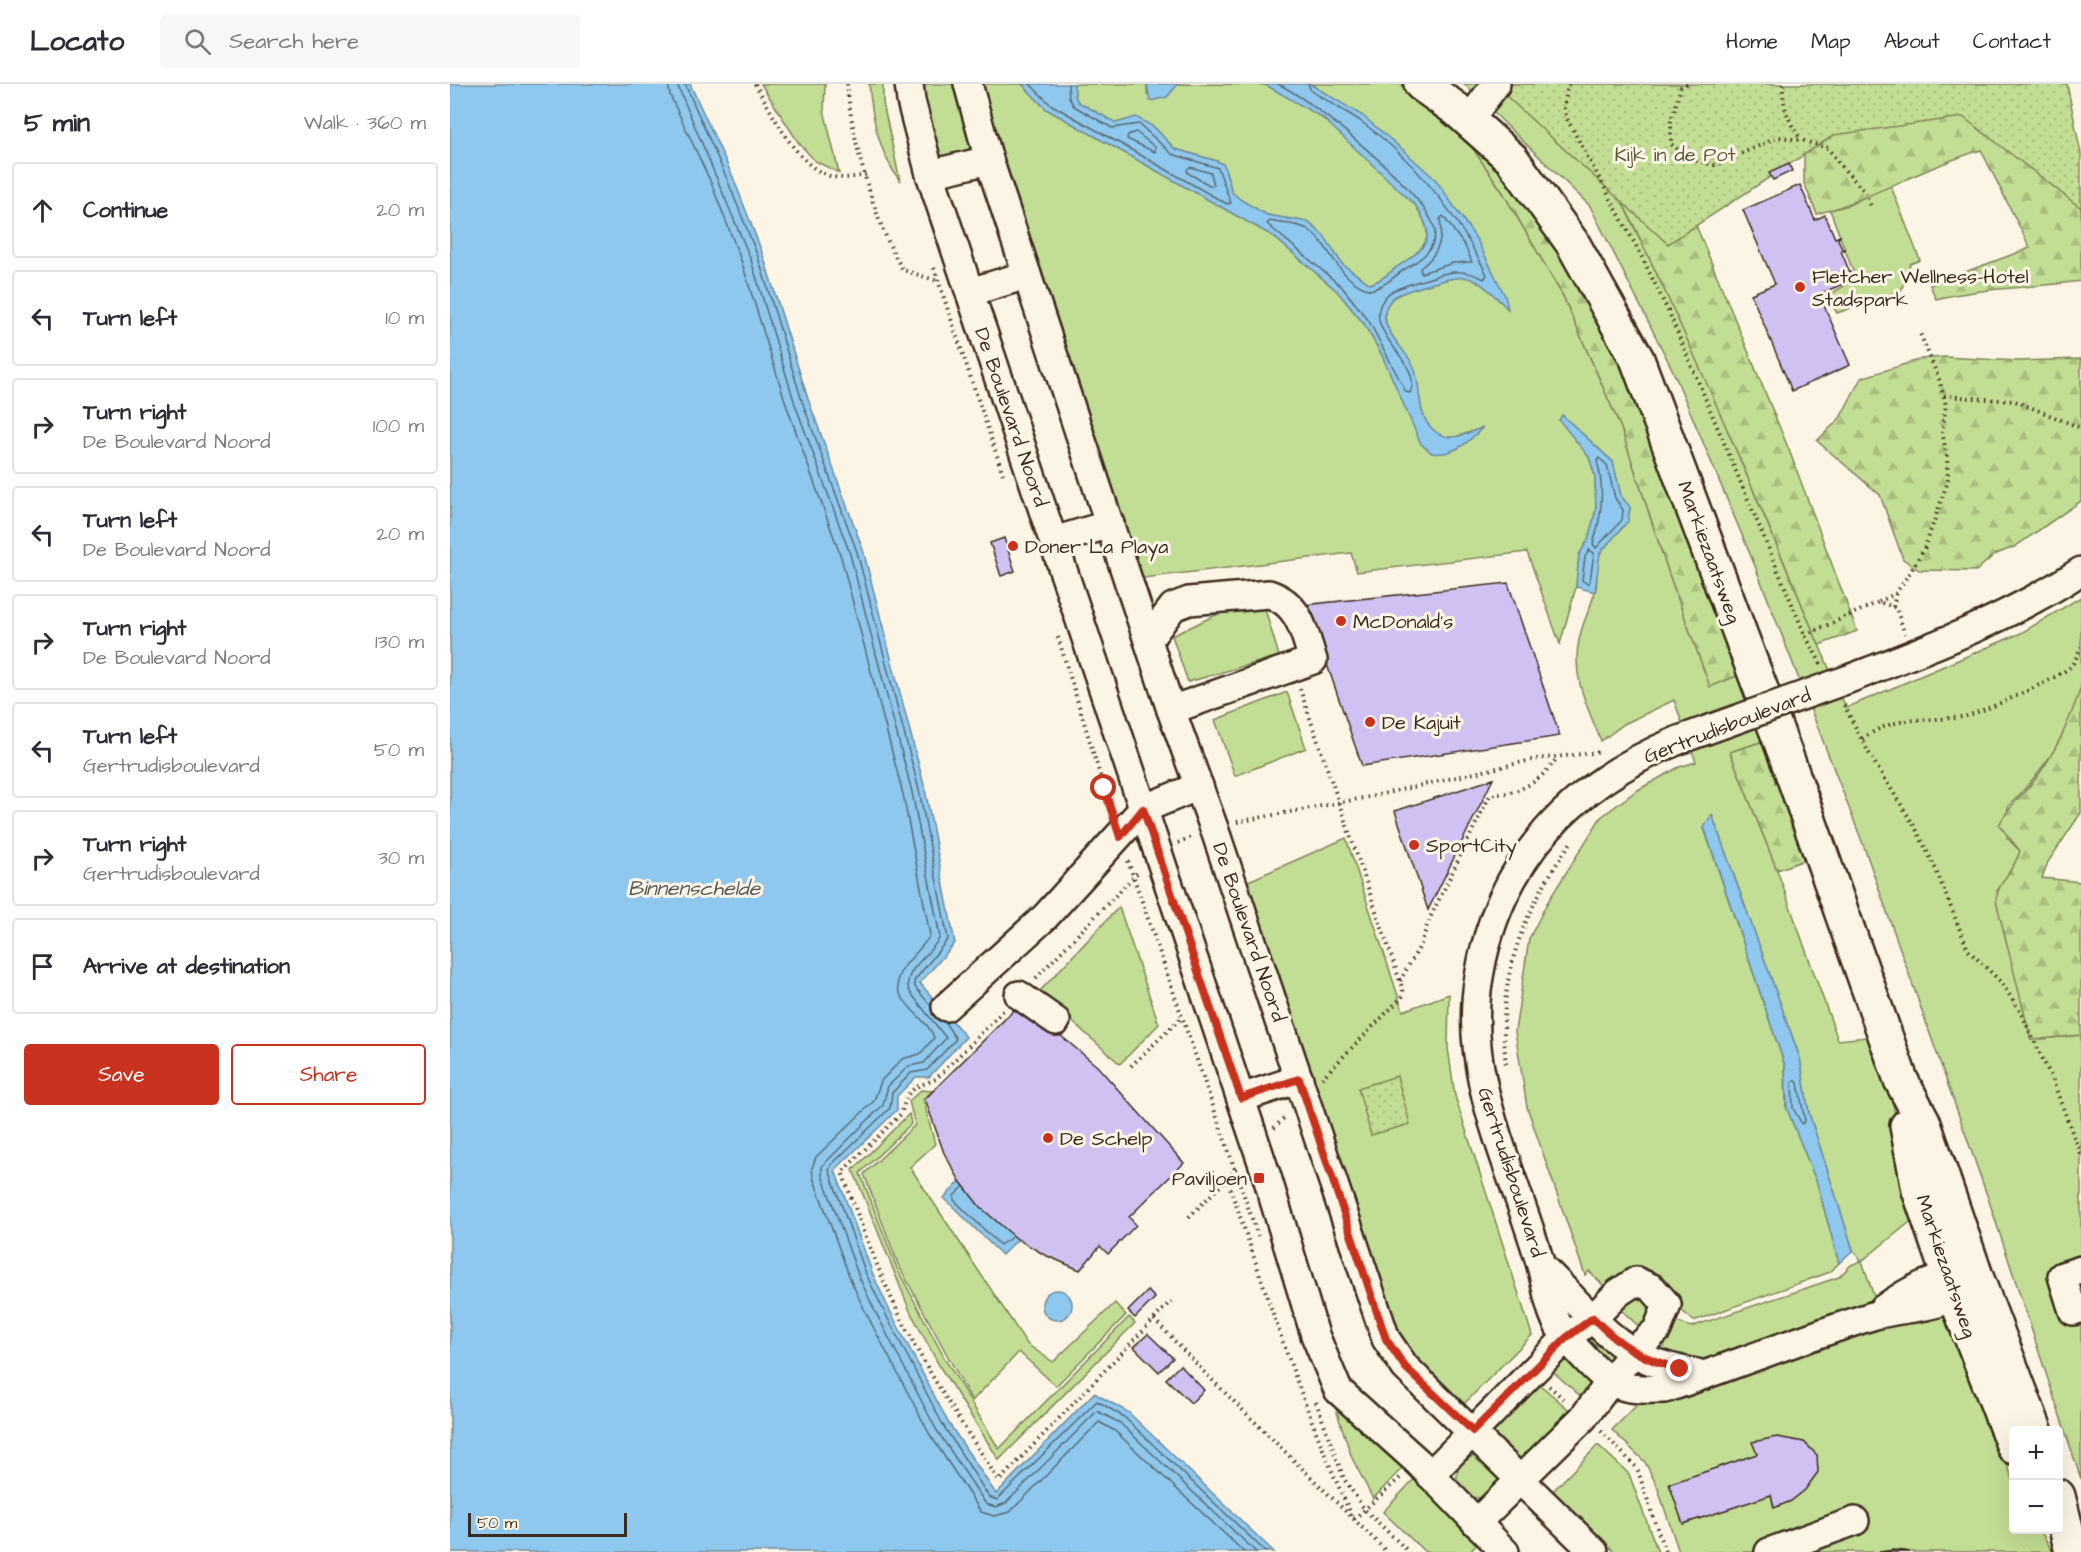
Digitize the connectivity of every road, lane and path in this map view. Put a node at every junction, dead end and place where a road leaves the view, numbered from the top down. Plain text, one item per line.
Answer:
1 (755, 84) edge
2 (847, 84) edge
3 (909, 84) edge
4 (968, 84) edge
5 (1421, 84) edge
6 (1496, 84) edge
7 (1568, 84) edge
8 (1687, 84) edge
9 (1783, 84) edge
10 (1469, 120) junction
11 (1801, 140) junction
12 (989, 160) junction
13 (930, 174) junction
14 (866, 175) junction
15 (1871, 206) dead end
16 (1027, 275) junction
17 (970, 292) junction
18 (1919, 331) dead end
19 (1944, 396) junction
20 (2081, 428) edge
21 (1006, 483) dead end
22 (1110, 524) junction
23 (1054, 541) junction
24 (2081, 571) edge
25 (1896, 592) junction
26 (1879, 602) junction
27 (1893, 607) junction
28 (1901, 624) dead end
29 (1056, 629) dead end
30 (1155, 633) junction
31 (1805, 635) junction
32 (2081, 647) edge
33 (1822, 666) dead end
34 (1842, 687) junction
35 (1171, 710) junction
36 (1862, 739) junction
37 (1557, 757) junction
38 (1602, 757) dead end
39 (1199, 786) junction
40 (1143, 809) junction
41 (1227, 824) dead end
42 (1120, 837) junction
43 (1574, 838) dead end
44 (1134, 877) junction
45 (1400, 981) dead end
46 (1019, 995) junction
47 (946, 1007) dead end
48 (1182, 1017) junction
49 (1056, 1021) dead end
50 (1131, 1066) dead end
51 (1507, 1072) dead end
52 (1299, 1079) junction
53 (1241, 1098) junction
54 (2081, 1156) edge
55 (1227, 1179) dead end
56 (1189, 1217) dead end
57 (1258, 1238) dead end
58 (1542, 1267) junction
59 (2081, 1270) edge
60 (1961, 1284) junction
61 (1171, 1301) dead end
62 (2081, 1308) edge
63 (1593, 1318) junction
64 (1154, 1320) junction
65 (1566, 1338) junction
66 (1633, 1352) junction
67 (1535, 1372) junction
68 (1705, 1375) junction
69 (1611, 1382) junction
70 (1313, 1395) dead end
71 (1596, 1423) junction
72 (1467, 1425) junction
73 (2032, 1426) edge
74 (2009, 1434) edge
75 (1424, 1468) junction
76 (1521, 1481) junction
77 (1365, 1510) junction
78 (1354, 1519) junction
79 (1855, 1521) dead end
80 (2063, 1522) edge
81 (1476, 1523) junction
82 (2067, 1542) edge
83 (1387, 1552) edge
84 (1408, 1552) edge
85 (1505, 1552) edge
86 (1594, 1552) edge
87 (1665, 1552) edge
88 (1769, 1552) edge

1 - 14 path
2 - 14 path
3 - 13 street, De Boulevard Noord
4 - 12 street, De Boulevard Noord
5 - 10 main road, Markiezaatsweg
6 - 10 street
7 - 31 path
8 - 11 path
9 - 11 path
10 - 60 main road, Markiezaatsweg
11 - 15 path
12 - 13 street
12 - 16 street, De Boulevard Noord
13 - 17 street, De Boulevard Noord
14 - 21 path
16 - 17 street
16 - 22 street, De Boulevard Noord
17 - 23 street, De Boulevard Noord
18 - 19 path
19 - 20 path
19 - 25 path
22 - 23 street
22 - 30 street, De Boulevard Noord
23 - 40 street, De Boulevard Noord
24 - 34 street, Gertrudisboulevard
25 - 26 path
25 - 27 path
26 - 27 path
26 - 31 path
27 - 28 path
29 - 42 path
30 - 35 street, De Boulevard Noord
30 - 35 street
31 - 33 path
32 - 36 path
34 - 36 path
34 - 58 street, Gertrudisboulevard, bridge
35 - 39 street, De Boulevard Noord
36 - 54 path
37 - 38 path
37 - 41 path
37 - 45 path
39 - 40 street
39 - 52 street, De Boulevard Noord
40 - 42 street
40 - 53 street, De Boulevard Noord
42 - 44 path
42 - 47 street
43 - 51 path, Gertrudisboulevard
44 - 46 path
44 - 48 path
46 - 49 street
46 - 64 path
48 - 50 path
48 - 57 path
52 - 53 street
52 - 72 street, De Boulevard Noord
53 - 75 street, De Boulevard Noord
55 - 56 path
58 - 63 street, Gertrudisboulevard
58 - 65 street, Gertrudisboulevard
59 - 62 street
60 - 68 street
60 - 73 main road, Markiezaatsweg
60 - 74 main road, Markiezaatsweg
61 - 64 path
63 - 65 street
63 - 66 street, Gertrudisboulevard
63 - 66 street
64 - 78 path
65 - 67 street
65 - 69 street, Gertrudisboulevard
66 - 68 street, Gertrudisboulevard
66 - 69 street
67 - 71 path
67 - 72 street
68 - 69 street
69 - 71 street
70 - 77 path
71 - 76 street
71 - 87 path
72 - 75 street
72 - 76 street, De Boulevard Noord
75 - 81 street, De Boulevard Noord
76 - 81 street
76 - 86 street, De Boulevard Noord
77 - 78 path
77 - 84 path
78 - 83 path
79 - 88 street
80 - 82 main road
81 - 85 street, De Boulevard Noord

